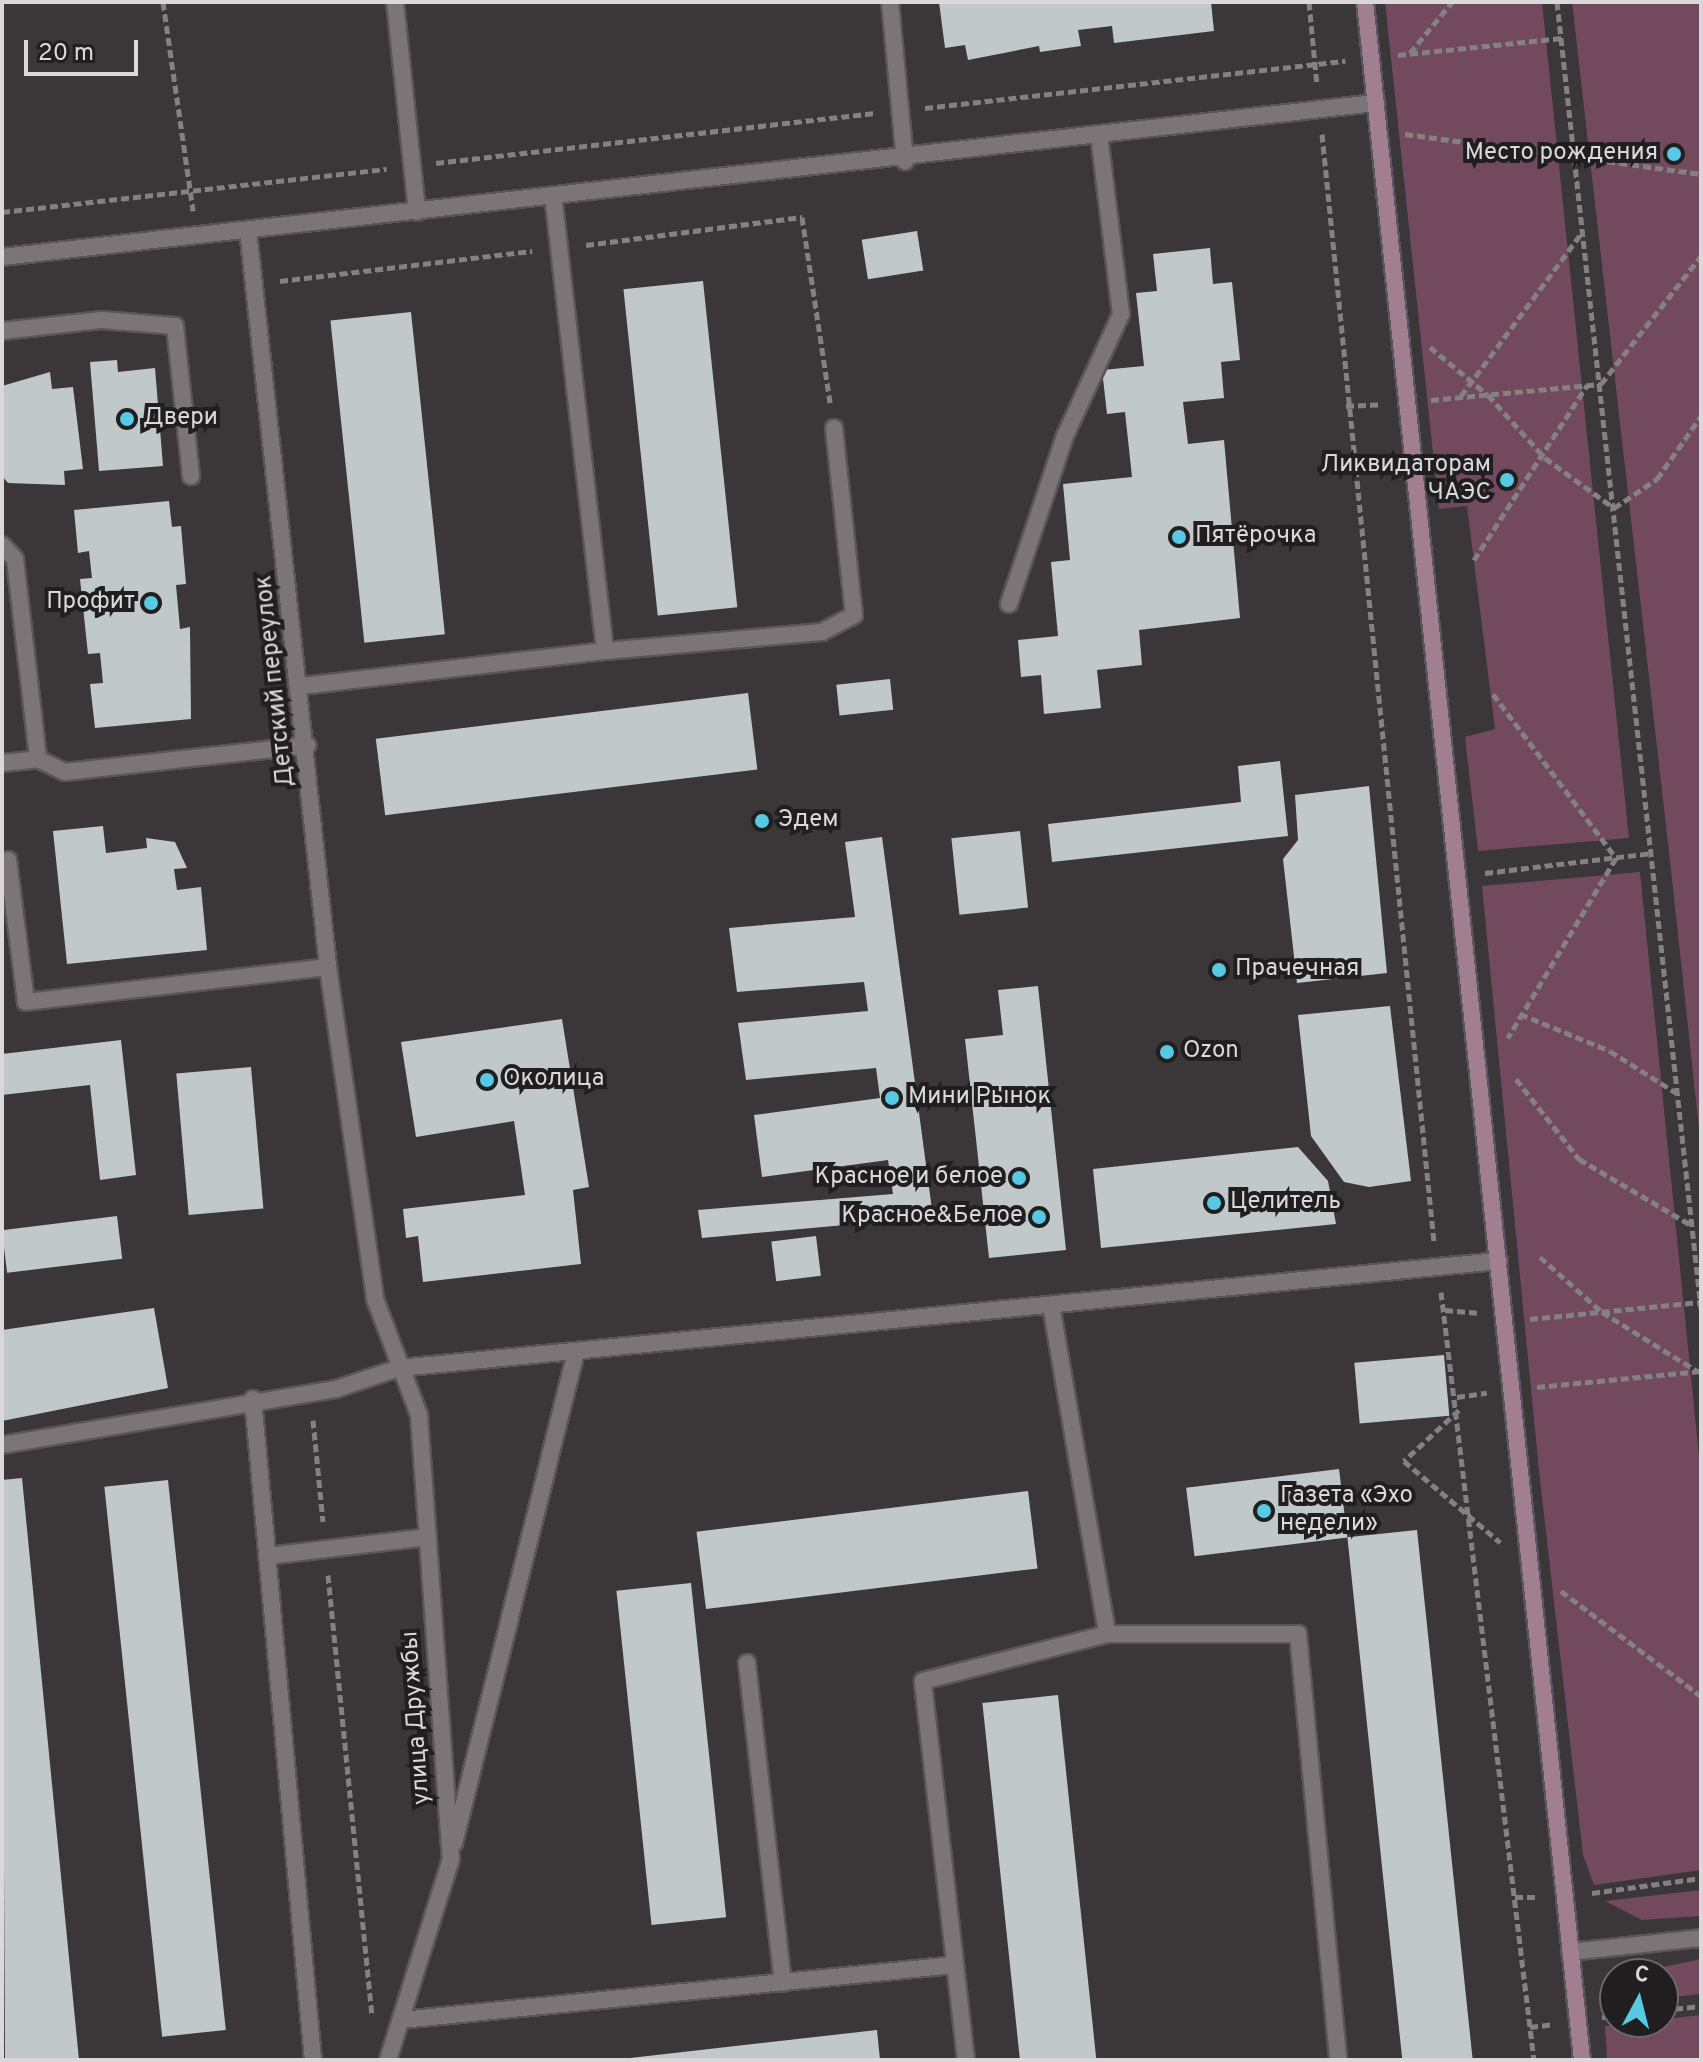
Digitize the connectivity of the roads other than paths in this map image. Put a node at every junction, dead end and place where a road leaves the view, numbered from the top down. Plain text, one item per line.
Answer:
1 (395, 2) edge
2 (890, 2) edge
3 (1365, 2) edge
4 (1376, 103) junction
5 (1099, 136) junction
6 (905, 161) junction
7 (553, 197) junction
8 (417, 212) junction
9 (248, 230) junction
10 (2, 257) edge
11 (2, 331) edge
12 (834, 428) road end
13 (191, 476) dead end
14 (2, 545) edge
15 (1009, 604) dead end
16 (605, 651) junction
17 (302, 686) junction
18 (308, 745) junction
19 (38, 759) junction
20 (2, 763) edge
21 (8, 860) dead end
22 (328, 967) junction
23 (1499, 1261) junction
24 (1051, 1305) junction
25 (576, 1352) junction
26 (399, 1368) junction
27 (253, 1399) junction
28 (2, 1445) edge
29 (428, 1537) junction
30 (267, 1556) junction
31 (1107, 1634) junction
32 (747, 1663) dead end
33 (451, 1859) junction
34 (1701, 1938) edge
35 (1570, 1952) junction
36 (955, 1965) junction
37 (783, 1983) junction
38 (401, 2020) junction
39 (313, 2060) edge
40 (388, 2060) edge
41 (966, 2060) edge
42 (1338, 2060) edge
43 (1582, 2060) edge

1 - 8 street
2 - 6 street
3 - 4 street
4 - 5 street
4 - 23 street
5 - 6 street
5 - 15 street
6 - 7 street
7 - 8 street
7 - 16 street
8 - 9 street
9 - 10 street
9 - 17 street, Детский переулок
11 - 13 street
12 - 16 street
14 - 19 street
16 - 17 street
17 - 18 street, Детский переулок
18 - 19 street
18 - 22 street, Детский переулок
19 - 20 street
21 - 22 street
22 - 26 street, Детский переулок
23 - 24 street
23 - 35 street
24 - 25 street
24 - 31 street
25 - 26 street
25 - 33 street
26 - 27 street
26 - 29 street, улица Дружбы
27 - 28 street
27 - 30 street
29 - 30 street
29 - 33 street, улица Дружбы
30 - 39 street
31 - 36 street
31 - 42 street
32 - 37 street
33 - 38 street, улица Дружбы
34 - 35 street
35 - 43 street
36 - 37 street
36 - 41 street
37 - 38 street
38 - 40 street, улица Дружбы

